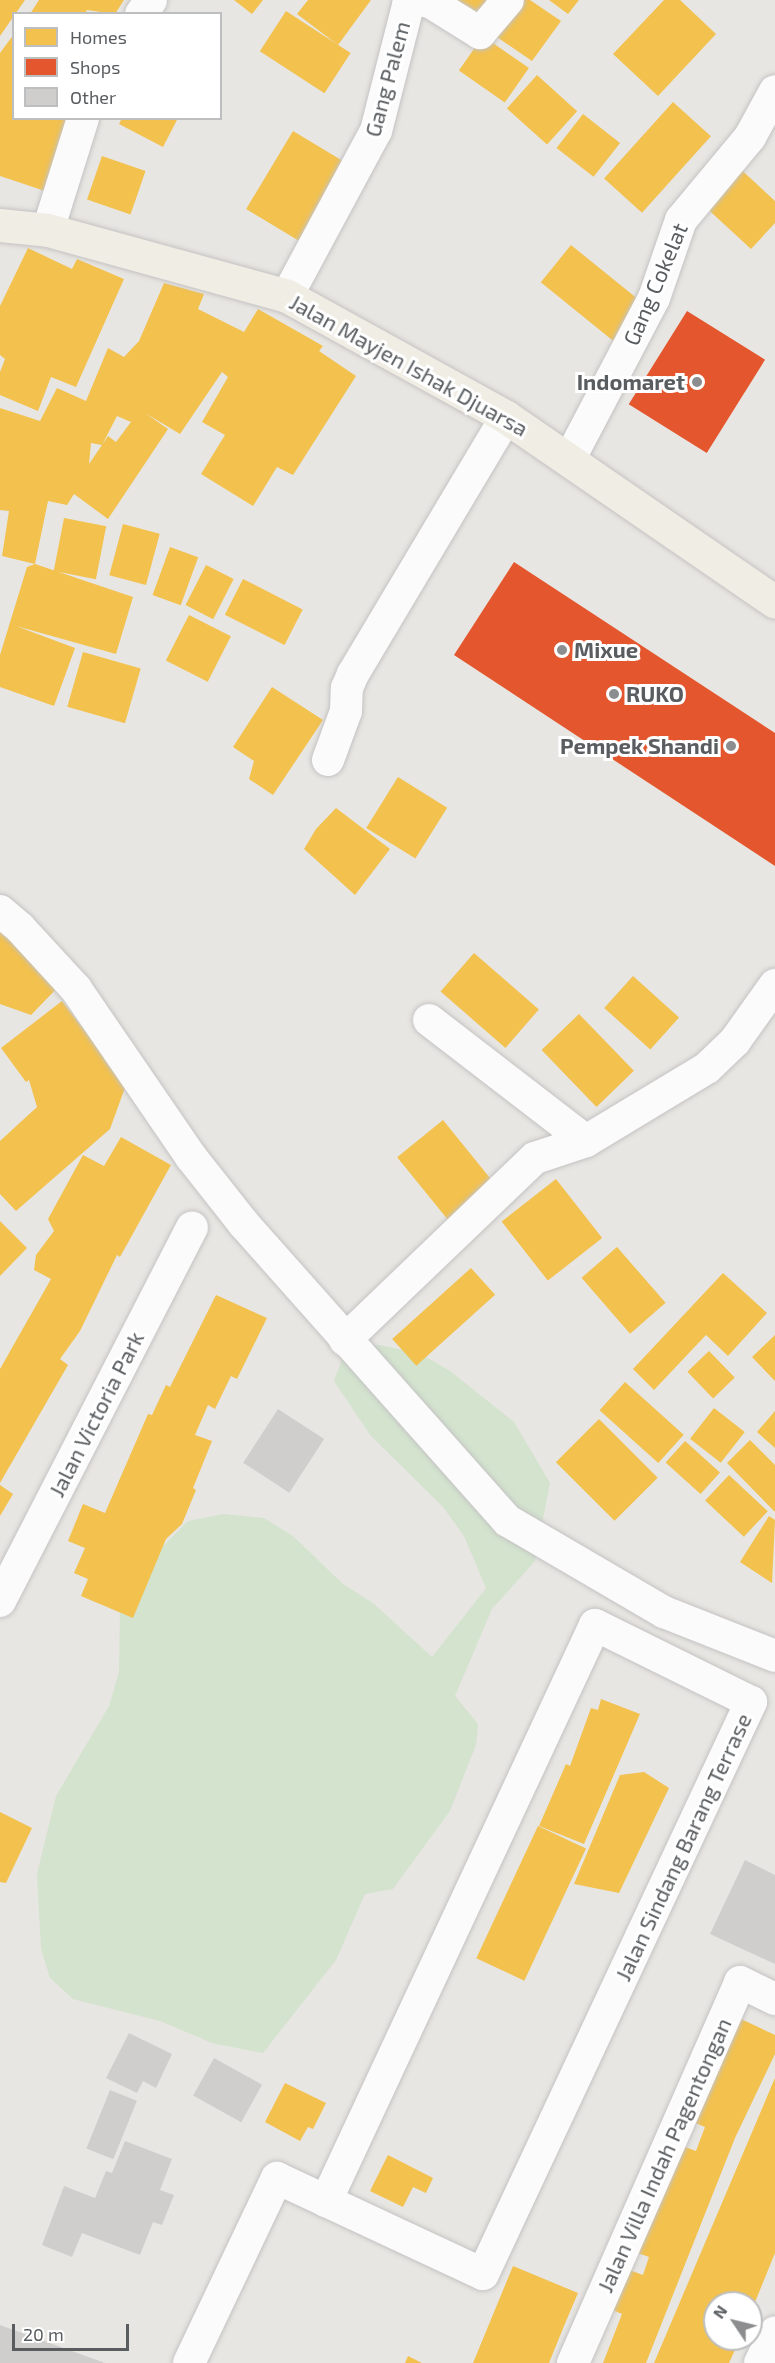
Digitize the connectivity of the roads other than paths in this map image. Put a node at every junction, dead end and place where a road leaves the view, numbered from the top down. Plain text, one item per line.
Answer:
1 (508, 0) edge
2 (775, 91) edge
3 (83, 120) edge
4 (0, 225) edge
5 (48, 230) junction
6 (287, 296) junction
7 (506, 417) junction
8 (570, 458) junction
9 (775, 602) edge
10 (328, 760) dead end
11 (0, 911) edge
12 (775, 985) edge
13 (429, 1020) dead end
14 (586, 1141) junction
15 (192, 1227) dead end
16 (345, 1340) junction
17 (0, 1601) edge
18 (775, 1656) edge
19 (775, 1999) edge
20 (326, 2201) junction
21 (775, 2332) edge
22 (189, 2363) edge
23 (573, 2363) edge
24 (760, 2363) edge

1 - 6 street, Gang Palem
2 - 8 street, Gang Cokelat
3 - 5 street
4 - 5 main road, Jalan Mayjen Ishak Djuarsa
5 - 6 main road, Jalan Mayjen Ishak Djuarsa
6 - 7 main road, Jalan Mayjen Ishak Djuarsa
7 - 8 main road, Jalan Mayjen Ishak Djuarsa
7 - 10 street
8 - 9 main road, Jalan Mayjen Ishak Djuarsa
11 - 16 street
12 - 14 street
13 - 14 street
14 - 16 street
15 - 17 street, Jalan Victoria Park
16 - 18 street
19 - 23 street, Jalan Villa Indah Pagentongan
20 - 20 street, Jalan Sindang Barang Terrase
20 - 22 street, Jalan Sindang Barang Terrase
21 - 24 street

